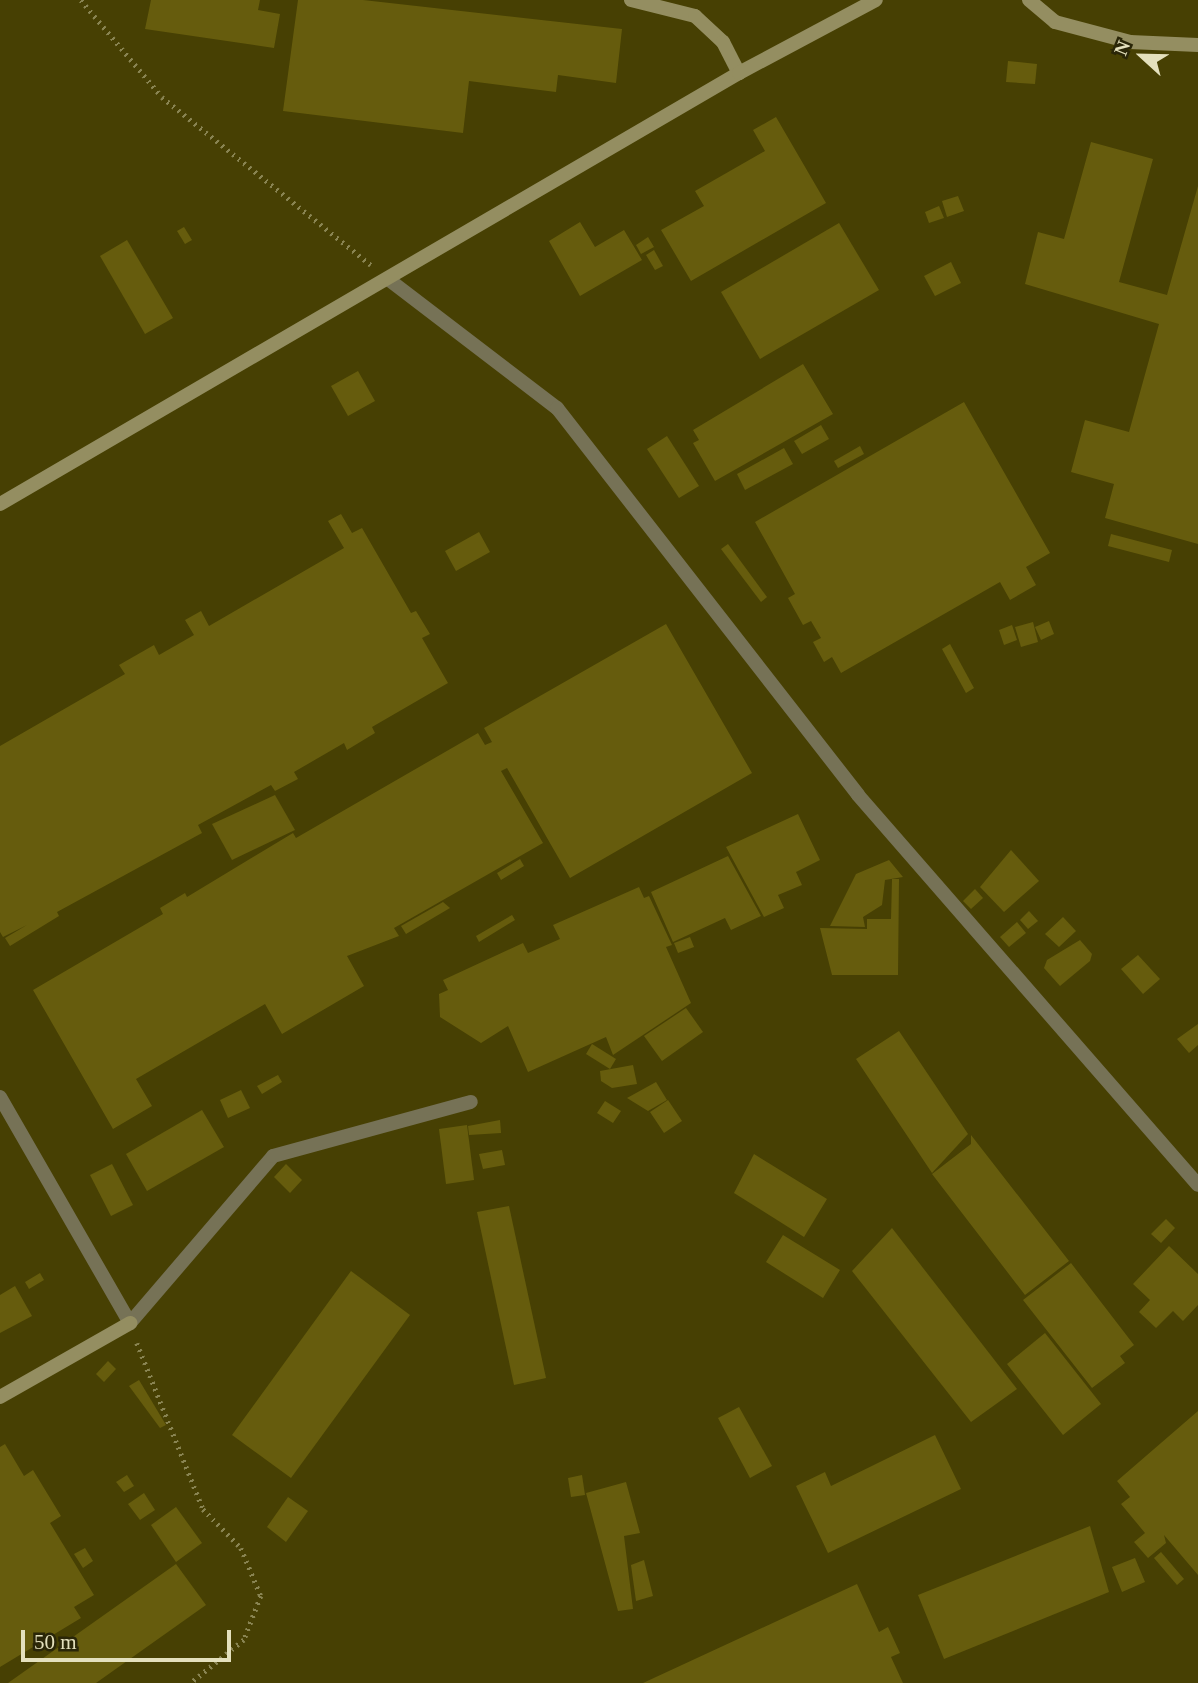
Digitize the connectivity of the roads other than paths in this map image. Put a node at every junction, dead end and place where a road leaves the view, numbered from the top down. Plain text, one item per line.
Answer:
1 (631, 0) edge
2 (876, 0) edge
3 (1029, 0) edge
4 (1198, 45) edge
5 (739, 73) junction
6 (388, 279) junction
7 (0, 504) edge
8 (0, 1097) edge
9 (471, 1102) dead end
10 (1198, 1185) edge
11 (130, 1323) junction
12 (0, 1397) edge

1 - 5 street
2 - 5 street
3 - 4 street
5 - 6 street
6 - 7 street
6 - 10 street
8 - 11 street
9 - 11 street
11 - 12 street

